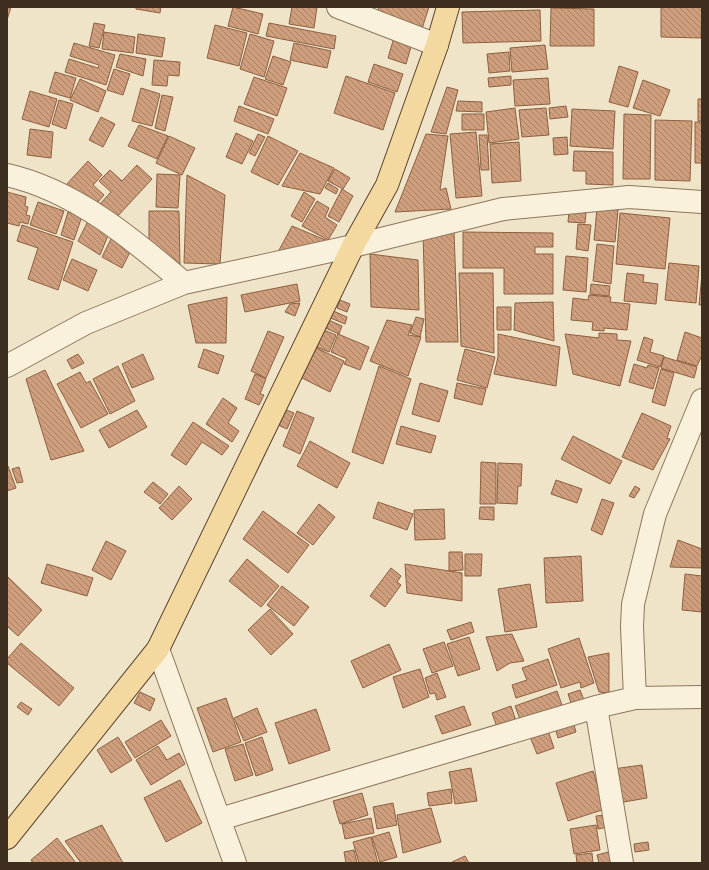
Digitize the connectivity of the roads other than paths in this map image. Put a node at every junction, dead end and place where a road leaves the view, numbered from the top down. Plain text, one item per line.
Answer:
1 (338, 7) edge
2 (448, 7) edge
3 (437, 45) junction
4 (7, 175) edge
5 (702, 202) edge
6 (353, 246) junction
7 (184, 283) junction
8 (7, 366) edge
9 (702, 400) edge
10 (158, 649) junction
11 (702, 697) edge
12 (636, 698) junction
13 (596, 707) junction
14 (220, 819) junction
15 (7, 838) edge
16 (235, 863) edge
17 (622, 863) edge

1 - 3 street
2 - 3 main road
3 - 6 main road
4 - 7 street
5 - 6 street
6 - 7 street
6 - 10 main road
7 - 8 street
9 - 12 street
10 - 14 street
10 - 15 main road
11 - 12 street
12 - 13 street
13 - 14 street
13 - 17 street
14 - 16 street

